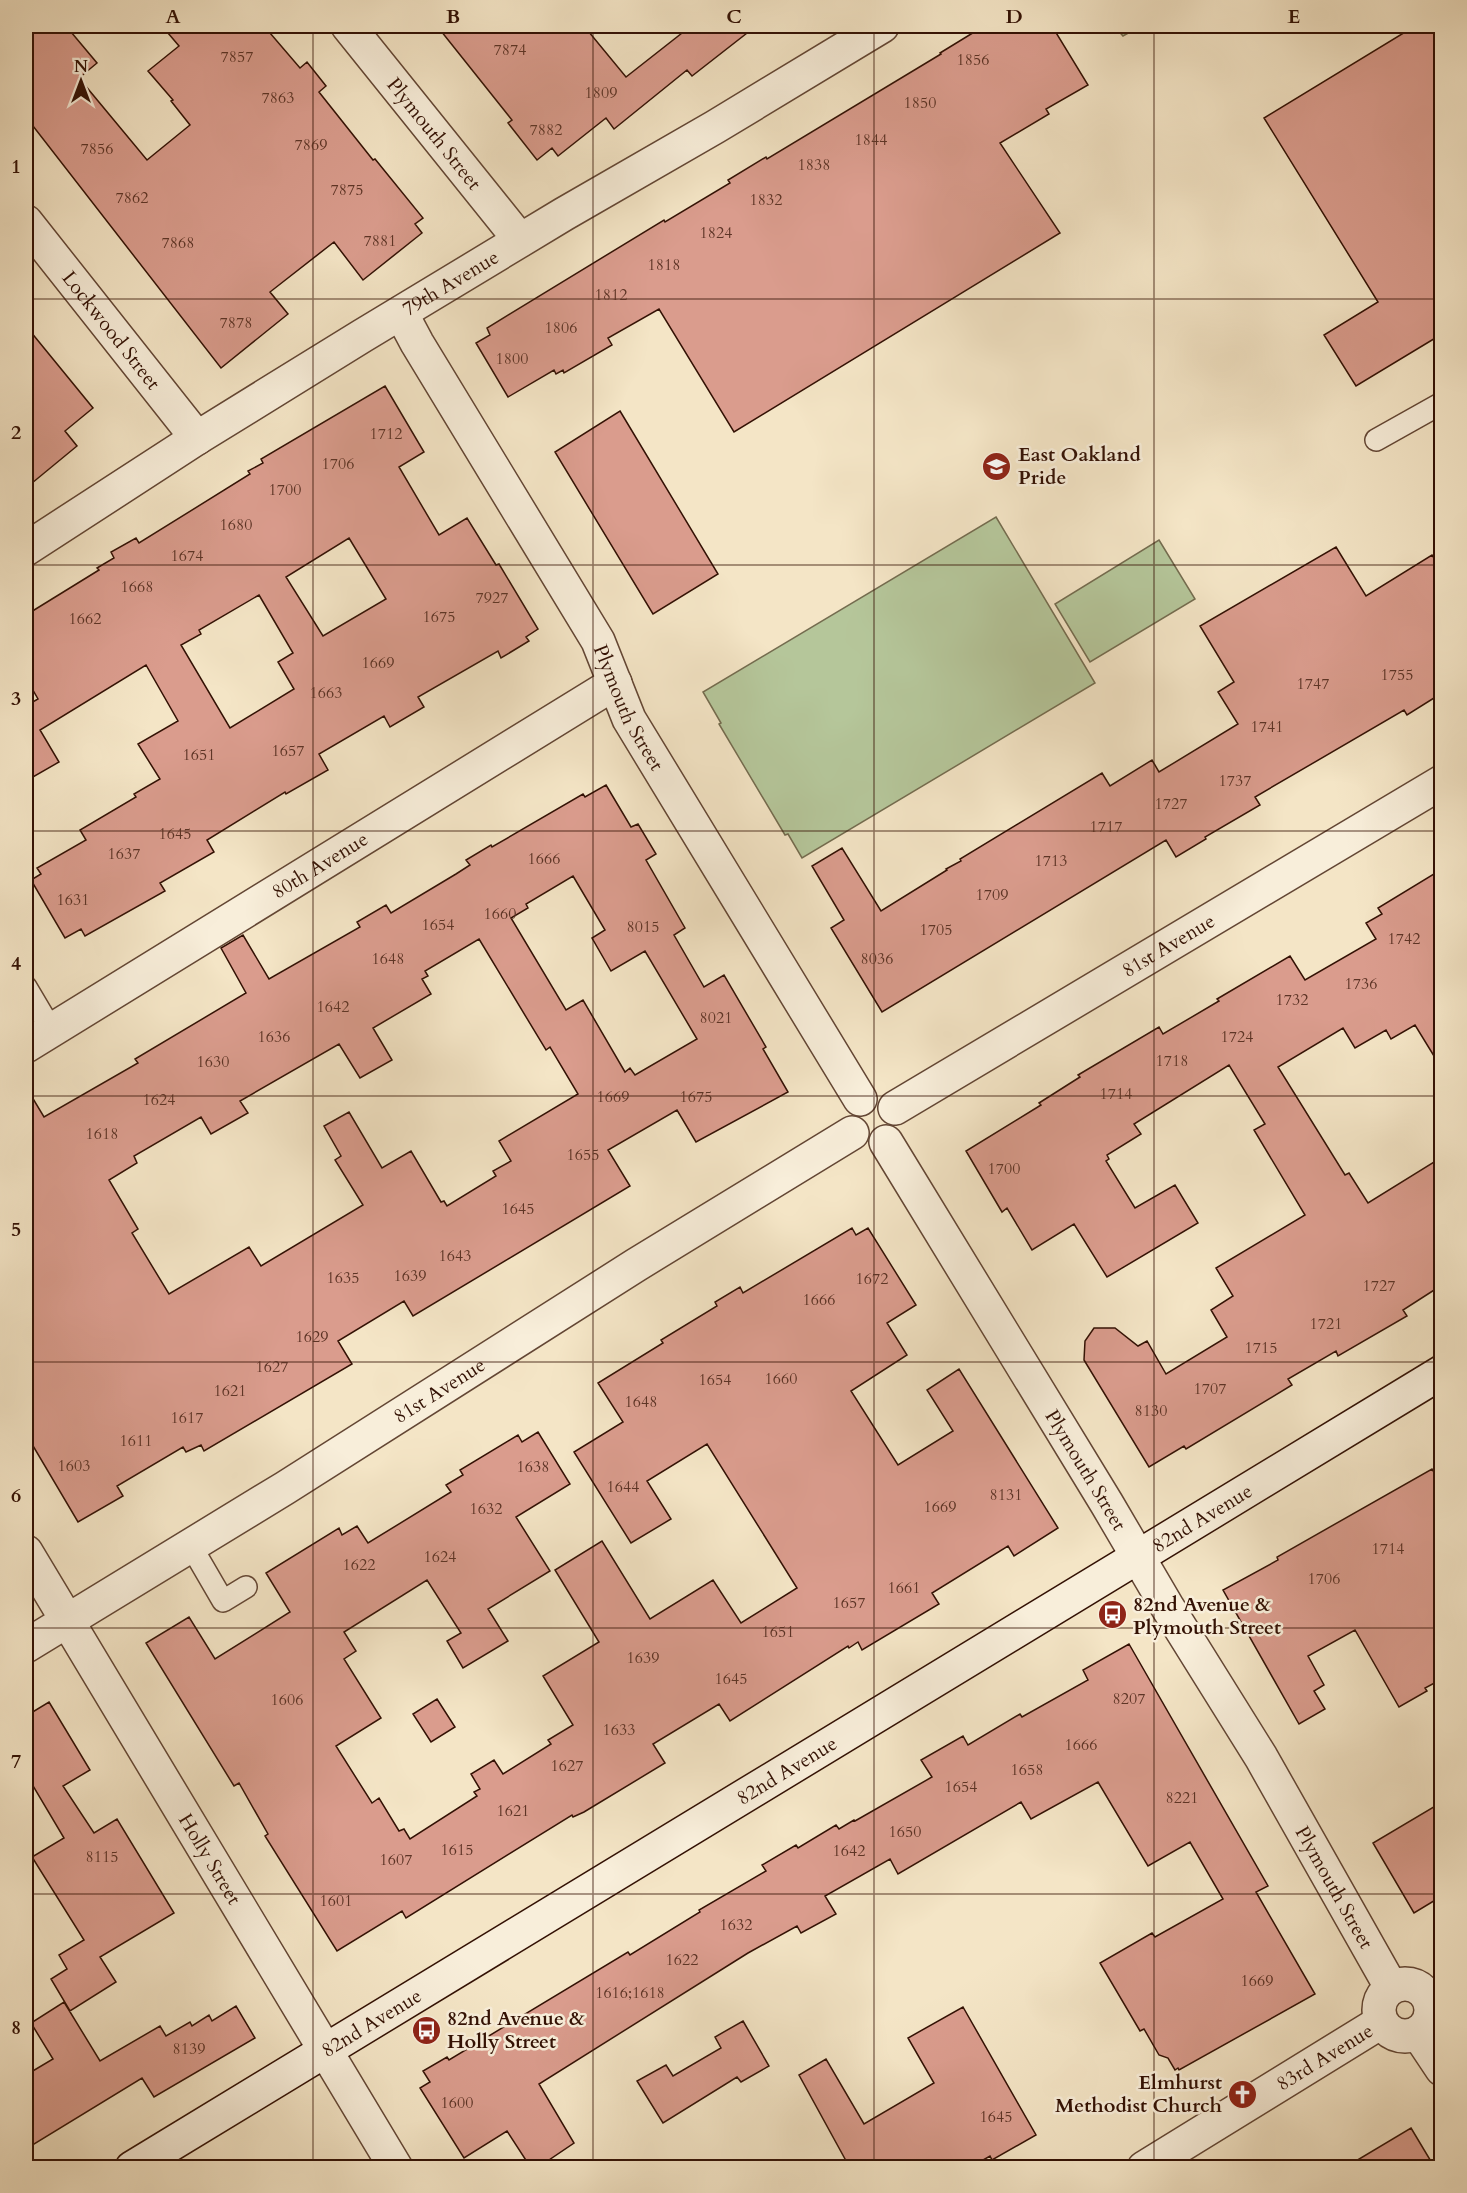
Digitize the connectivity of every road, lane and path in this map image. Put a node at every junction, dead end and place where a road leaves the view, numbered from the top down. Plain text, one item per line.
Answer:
1 (348, 26) edge
2 (882, 26) edge
3 (845, 34) edge
4 (26, 222) edge
5 (520, 240) junction
6 (401, 313) junction
7 (1442, 402) edge
8 (197, 438) junction
9 (1376, 440) dead end
10 (26, 549) edge
11 (615, 683) junction
12 (1442, 782) edge
13 (26, 987) edge
14 (39, 1039) edge
15 (860, 1099) junction
16 (895, 1108) junction
17 (852, 1133) junction
18 (886, 1142) junction
19 (1442, 1372) edge
20 (191, 1546) junction
21 (26, 1552) edge
22 (1137, 1556) junction
23 (246, 1587) dead end
24 (67, 1622) junction
25 (26, 1646) edge
26 (1391, 1987) junction
27 (1434, 1991) edge
28 (1381, 2022) junction
29 (1418, 2033) junction
30 (325, 2049) junction
31 (1442, 2069) edge
32 (132, 2168) edge
33 (396, 2168) edge
34 (1144, 2168) edge

1 - 5 street, Plymouth Street
2 - 3 street, 79th Avenue
3 - 5 street, 79th Avenue
4 - 8 street, Lockwood Street
5 - 6 street, 79th Avenue
6 - 8 street, 79th Avenue
6 - 11 street, Plymouth Street
7 - 9 lane
8 - 10 street, 79th Avenue
11 - 14 street, 80th Avenue
11 - 15 street, Plymouth Street
12 - 16 street, 81st Avenue
13 - 14 lane
15 - 16 street
15 - 17 street
16 - 18 street
17 - 18 street
17 - 20 street, 81st Avenue
18 - 22 street, Plymouth Street
19 - 22 street, 82nd Avenue
20 - 23 lane
20 - 24 street, 81st Avenue
21 - 24 street, Holly Street
22 - 26 street, Plymouth Street
22 - 30 street, 82nd Avenue
24 - 25 street, 81st Avenue
24 - 30 street, Holly Street
26 - 27 street
26 - 28 street
27 - 29 street
28 - 29 street
28 - 34 street, 83rd Avenue
29 - 31 street
30 - 32 street, 82nd Avenue
30 - 33 street, Holly Street

